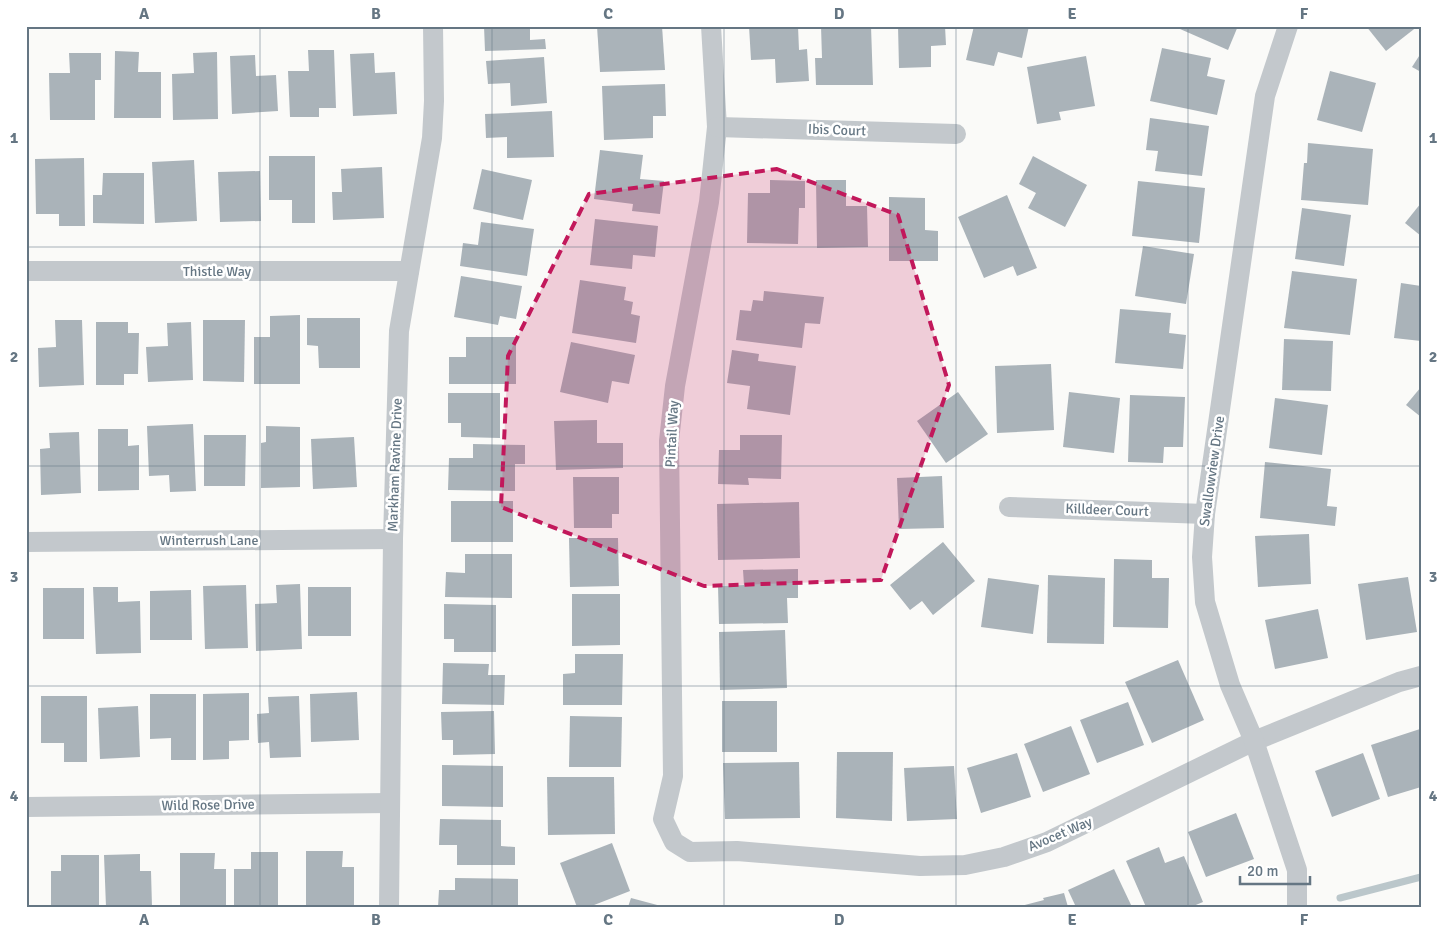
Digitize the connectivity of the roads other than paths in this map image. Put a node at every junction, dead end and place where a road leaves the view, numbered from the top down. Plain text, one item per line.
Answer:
1 (433, 26) edge
2 (711, 26) edge
3 (1288, 26) edge
4 (717, 127) junction
5 (956, 134) dead end
6 (26, 271) edge
7 (409, 271) junction
8 (1009, 507) dead end
9 (1205, 514) junction
10 (392, 539) junction
11 (26, 542) edge
12 (1421, 676) edge
13 (1254, 741) junction
14 (390, 804) junction
15 (26, 807) edge
16 (674, 842) joint
17 (389, 907) edge
18 (1297, 907) edge

1 - 7 street, Markham Ravine Drive
2 - 4 street, Pintail Way
3 - 9 street, Swallowview Drive
4 - 5 street, Ibis Court
4 - 16 street, Pintail Way
6 - 7 street, Thistle Way
7 - 10 street, Markham Ravine Drive
8 - 9 street, Killdeer Court
9 - 13 street, Swallowview Drive
10 - 11 street, Winterrush Lane
10 - 14 street, Markham Ravine Drive
12 - 13 street, Avocet Way
13 - 16 street, Avocet Way
13 - 18 street, Swallowview Drive
14 - 15 street, Wild Rose Drive
14 - 17 street, Markham Ravine Drive

